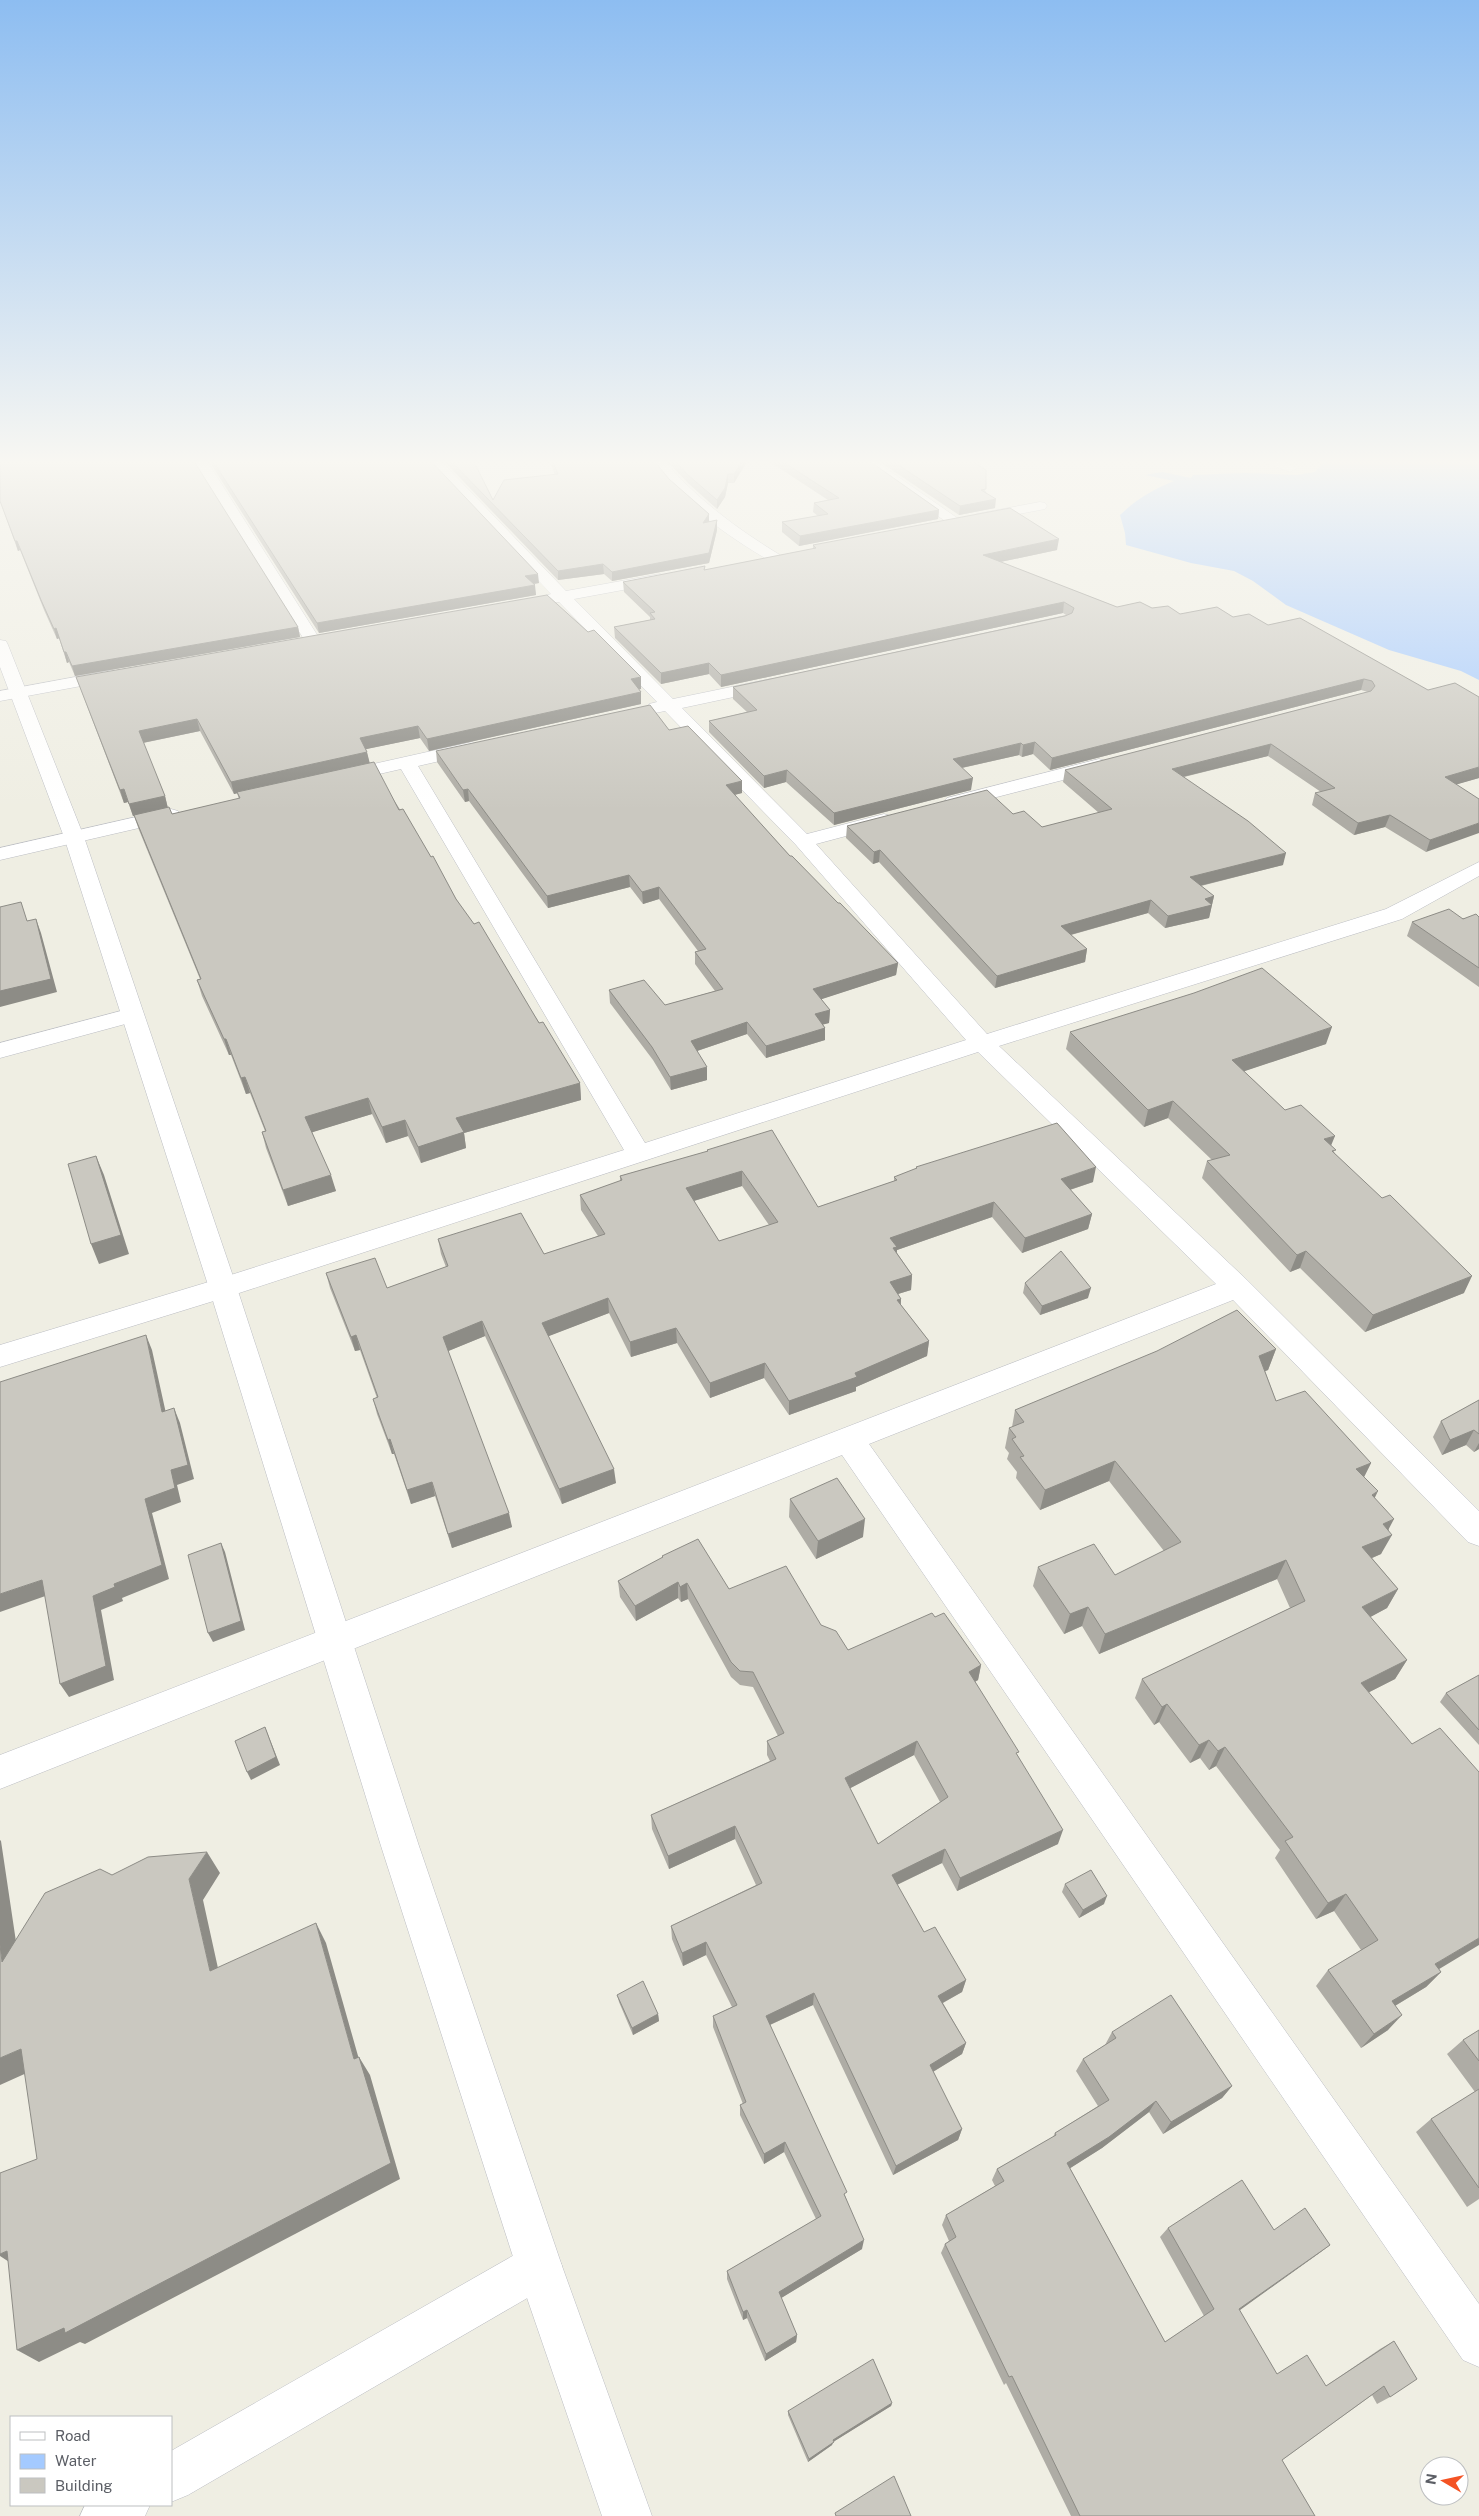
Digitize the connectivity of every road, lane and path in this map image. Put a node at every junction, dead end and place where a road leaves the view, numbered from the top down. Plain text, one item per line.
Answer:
1 (272, 575) edge
2 (542, 575) edge
3 (676, 576) edge
4 (563, 597) junction
5 (534, 602) edge
6 (332, 637) edge
7 (313, 641) junction
8 (293, 644) edge
9 (0, 645) edge
10 (126, 673) edge
11 (789, 680) edge
12 (9, 694) edge
13 (669, 706) junction
14 (640, 712) edge
15 (494, 743) edge
16 (1120, 759) edge
17 (406, 762) junction
18 (321, 781) edge
19 (937, 806) edge
20 (188, 811) edge
21 (899, 816) edge
22 (74, 836) junction
23 (803, 840) junction
24 (0, 854) edge
25 (1479, 868) edge
26 (132, 1015) junction
27 (982, 1043) junction
28 (0, 1051) edge
29 (639, 1154) junction
30 (1237, 1287) junction
31 (223, 1288) junction
32 (0, 1356) edge
33 (848, 1439) junction
34 (1479, 1532) edge
35 (336, 1640) junction
36 (0, 1772) edge
37 (539, 2266) junction
38 (1479, 2344) edge
39 (172, 2477) edge
40 (123, 2506) edge
41 (105, 2516) edge
42 (627, 2516) edge

1 - 7 street
2 - 4 street
3 - 4 street
4 - 5 street
4 - 13 street
6 - 7 street
7 - 8 street
9 - 12 street
10 - 12 street
11 - 13 street
12 - 22 street
13 - 14 street
13 - 23 street
15 - 17 street
16 - 19 street
17 - 18 street
17 - 29 street
20 - 22 street
21 - 23 street
22 - 24 street
22 - 26 street
23 - 27 street
25 - 27 street
26 - 28 street
26 - 31 street
27 - 29 street
27 - 30 street
29 - 31 street
30 - 33 street
30 - 34 street
31 - 32 street
31 - 35 street
33 - 35 street
33 - 38 street
35 - 36 street
35 - 37 street
37 - 39 street
37 - 42 street
40 - 41 street

